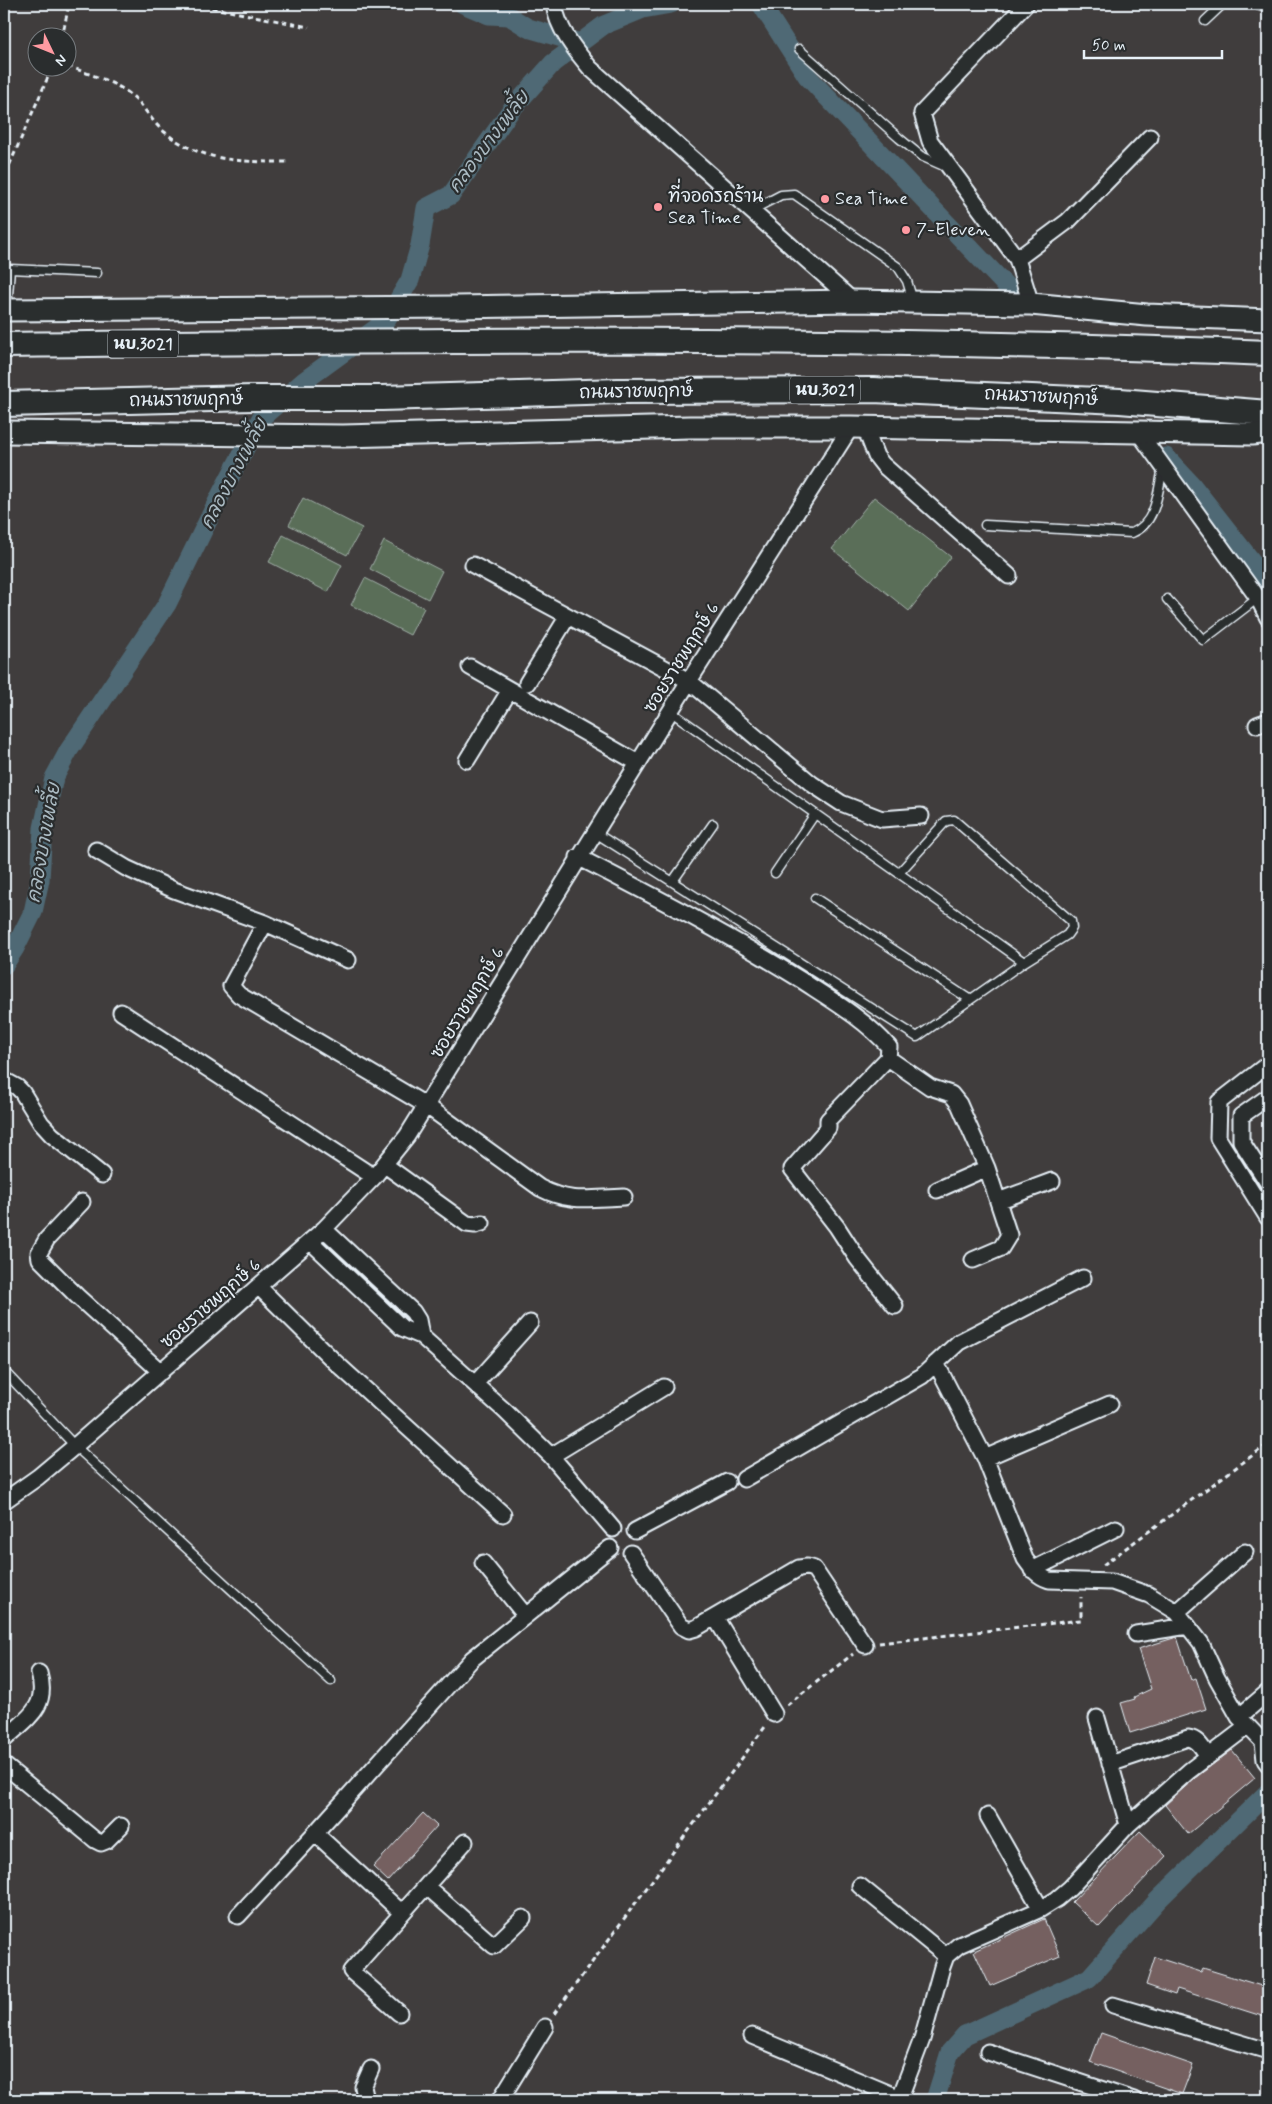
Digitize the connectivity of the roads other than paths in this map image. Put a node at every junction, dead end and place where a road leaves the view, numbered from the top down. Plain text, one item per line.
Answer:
1 (1026, 4) edge
2 (1224, 4) edge
3 (555, 10) edge
4 (1205, 21) dead end
5 (799, 49) dead end
6 (1150, 137) dead end
7 (952, 170) junction
8 (752, 210) junction
9 (1017, 259) junction
10 (7, 268) edge
11 (97, 273) dead end
12 (853, 301) junction
13 (914, 302) junction
14 (1031, 304) junction
15 (5, 310) edge
16 (1268, 320) edge
17 (4, 346) edge
18 (1268, 353) edge
19 (4, 404) edge
20 (1268, 413) edge
21 (858, 427) junction
22 (4, 432) edge
23 (1268, 432) edge
24 (1139, 433) junction
25 (1163, 467) junction
26 (985, 525) dead end
27 (473, 565) dead end
28 (1008, 576) dead end
29 (1258, 598) junction
30 (1167, 599) dead end
31 (568, 616) junction
32 (1268, 618) edge
33 (470, 666) dead end
34 (689, 680) junction
35 (526, 683) dead end
36 (510, 690) junction
37 (670, 711) junction
38 (467, 760) dead end
39 (638, 763) junction
40 (815, 814) junction
41 (921, 816) dead end
42 (713, 824) dead end
43 (594, 832) junction
44 (96, 850) dead end
45 (578, 858) junction
46 (775, 873) dead end
47 (899, 873) junction
48 (673, 881) junction
49 (815, 898) dead end
50 (264, 923) junction
51 (348, 960) dead end
52 (1024, 962) junction
53 (969, 999) junction
54 (121, 1012) dead end
55 (888, 1058) junction
56 (1268, 1064) edge
57 (5, 1080) edge
58 (1268, 1097) edge
59 (427, 1106) junction
60 (385, 1165) junction
61 (987, 1168) junction
62 (102, 1176) dead end
63 (374, 1177) junction
64 (1052, 1181) dead end
65 (1268, 1183) edge
66 (937, 1190) dead end
67 (624, 1197) dead end
68 (998, 1201) junction
69 (82, 1202) dead end
70 (1268, 1218) edge
71 (482, 1223) dead end
72 (324, 1229) junction
73 (310, 1241) junction
74 (973, 1260) dead end
75 (1083, 1278) dead end
76 (259, 1287) junction
77 (895, 1306) dead end
78 (530, 1323) dead end
79 (421, 1336) junction
80 (936, 1363) junction
81 (4, 1371) edge
82 (161, 1372) junction
83 (475, 1384) junction
84 (664, 1387) dead end
85 (1110, 1404) dead end
86 (75, 1446) junction
87 (551, 1456) junction
88 (985, 1458) junction
89 (744, 1479) dead end
90 (727, 1482) dead end
91 (4, 1501) edge
92 (503, 1514) dead end
93 (1116, 1528) dead end
94 (613, 1530) junction
95 (634, 1531) junction
96 (610, 1548) junction
97 (1245, 1552) dead end
98 (631, 1553) junction
99 (483, 1563) dead end
100 (1032, 1570) junction
101 (1177, 1612) junction
102 (525, 1614) junction
103 (714, 1617) junction
104 (1188, 1626) junction
105 (1136, 1634) dead end
106 (865, 1645) road end
107 (39, 1673) dead end
108 (331, 1681) dead end
109 (1268, 1692) edge
110 (774, 1714) road end
111 (1097, 1718) dead end
112 (1243, 1722) junction
113 (4, 1740) edge
114 (1266, 1743) edge
115 (1208, 1756) junction
116 (1267, 1762) edge
117 (1110, 1764) junction
118 (4, 1765) edge
119 (988, 1816) dead end
120 (1128, 1825) junction
121 (121, 1826) dead end
122 (315, 1833) junction
123 (465, 1842) dead end
124 (426, 1886) junction
125 (860, 1886) dead end
126 (1041, 1909) junction
127 (402, 1913) junction
128 (238, 1916) dead end
129 (524, 1918) dead end
130 (946, 1956) junction
131 (1113, 2004) dead end
132 (399, 2014) dead end
133 (545, 2027) road end
134 (752, 2036) dead end
135 (1268, 2051) edge
136 (988, 2052) dead end
137 (371, 2069) dead end
138 (900, 2099) edge
139 (366, 2100) edge
140 (500, 2100) edge
141 (1134, 2100) edge

1 - 7 street
2 - 4 lane
3 - 8 street
5 - 7 lane
6 - 9 street
7 - 9 street
8 - 12 street
8 - 13 lane
9 - 14 street
10 - 11 lane
10 - 15 lane
12 - 13 main road, นบ.3021
12 - 15 main road, นบ.3021
13 - 14 main road, นบ.3021
14 - 16 main road, นบ.3021
17 - 18 main road, นบ.3021
19 - 20 main road, ถนนราชพฤกษ์ / นบ.3021
21 - 22 main road, ถนนราชพฤกษ์ / นบ.3021
21 - 24 main road, ถนนราชพฤกษ์ / นบ.3021
21 - 28 street
21 - 34 street, ซอยราชพฤกษ์ 6
23 - 24 main road, ถนนราชพฤกษ์ / นบ.3021
24 - 25 street
25 - 26 lane
25 - 29 street
27 - 31 street
29 - 30 lane
29 - 32 street
31 - 34 street
31 - 35 street
33 - 36 street
34 - 37 street, ซอยราชพฤกษ์ 6
34 - 41 street
36 - 38 street
36 - 39 street
37 - 39 street, ซอยราชพฤกษ์ 6
37 - 40 lane
39 - 43 street, ซอยราชพฤกษ์ 6
40 - 46 lane
40 - 47 lane
42 - 48 lane
43 - 45 street, ซอยราชพฤกษ์ 6
43 - 48 lane
44 - 50 street
45 - 55 street
45 - 59 street, ซอยราชพฤกษ์ 6
47 - 52 lane
47 - 52 lane
48 - 53 lane
49 - 53 lane
50 - 51 street
50 - 59 street
52 - 53 lane
54 - 63 street
55 - 61 street
55 - 77 street
56 - 70 street
57 - 62 street
58 - 65 street
59 - 60 street, ซอยราชพฤกษ์ 6
59 - 67 street
60 - 63 street, ซอยราชพฤกษ์ 6
60 - 71 street
61 - 66 street
61 - 68 street
63 - 72 street, ซอยราชพฤกษ์ 6
64 - 68 street
68 - 74 street
69 - 82 street
72 - 73 street, ซอยราชพฤกษ์ 6
72 - 79 street
73 - 76 street, ซอยราชพฤกษ์ 6
73 - 79 street
75 - 80 street
76 - 82 street, ซอยราชพฤกษ์ 6
76 - 92 street
78 - 83 street
79 - 83 street
80 - 88 street
80 - 89 street
81 - 86 lane
82 - 86 street, ซอยราชพฤกษ์ 6
83 - 87 street
84 - 87 street
85 - 88 street
86 - 91 street, ซอยราชพฤกษ์ 6
86 - 108 lane
87 - 94 street
88 - 100 street
90 - 95 street
93 - 100 street
94 - 95 street
94 - 96 street
95 - 98 street
96 - 98 street
96 - 102 street
97 - 101 street
98 - 103 street
99 - 102 street
100 - 101 street
101 - 104 street
102 - 122 street
103 - 106 street
103 - 110 street
104 - 105 street
104 - 112 street
107 - 113 street
109 - 112 street
111 - 117 street
112 - 114 street
112 - 115 street
114 - 116 street
115 - 117 street
115 - 120 street
117 - 120 street
118 - 121 street
119 - 126 street
120 - 126 street
122 - 127 street
122 - 128 street
123 - 124 street
124 - 127 street
124 - 129 street
125 - 130 street
126 - 130 street
127 - 132 street
130 - 138 street
131 - 135 street
133 - 140 street
134 - 138 street
136 - 141 street
137 - 139 street

